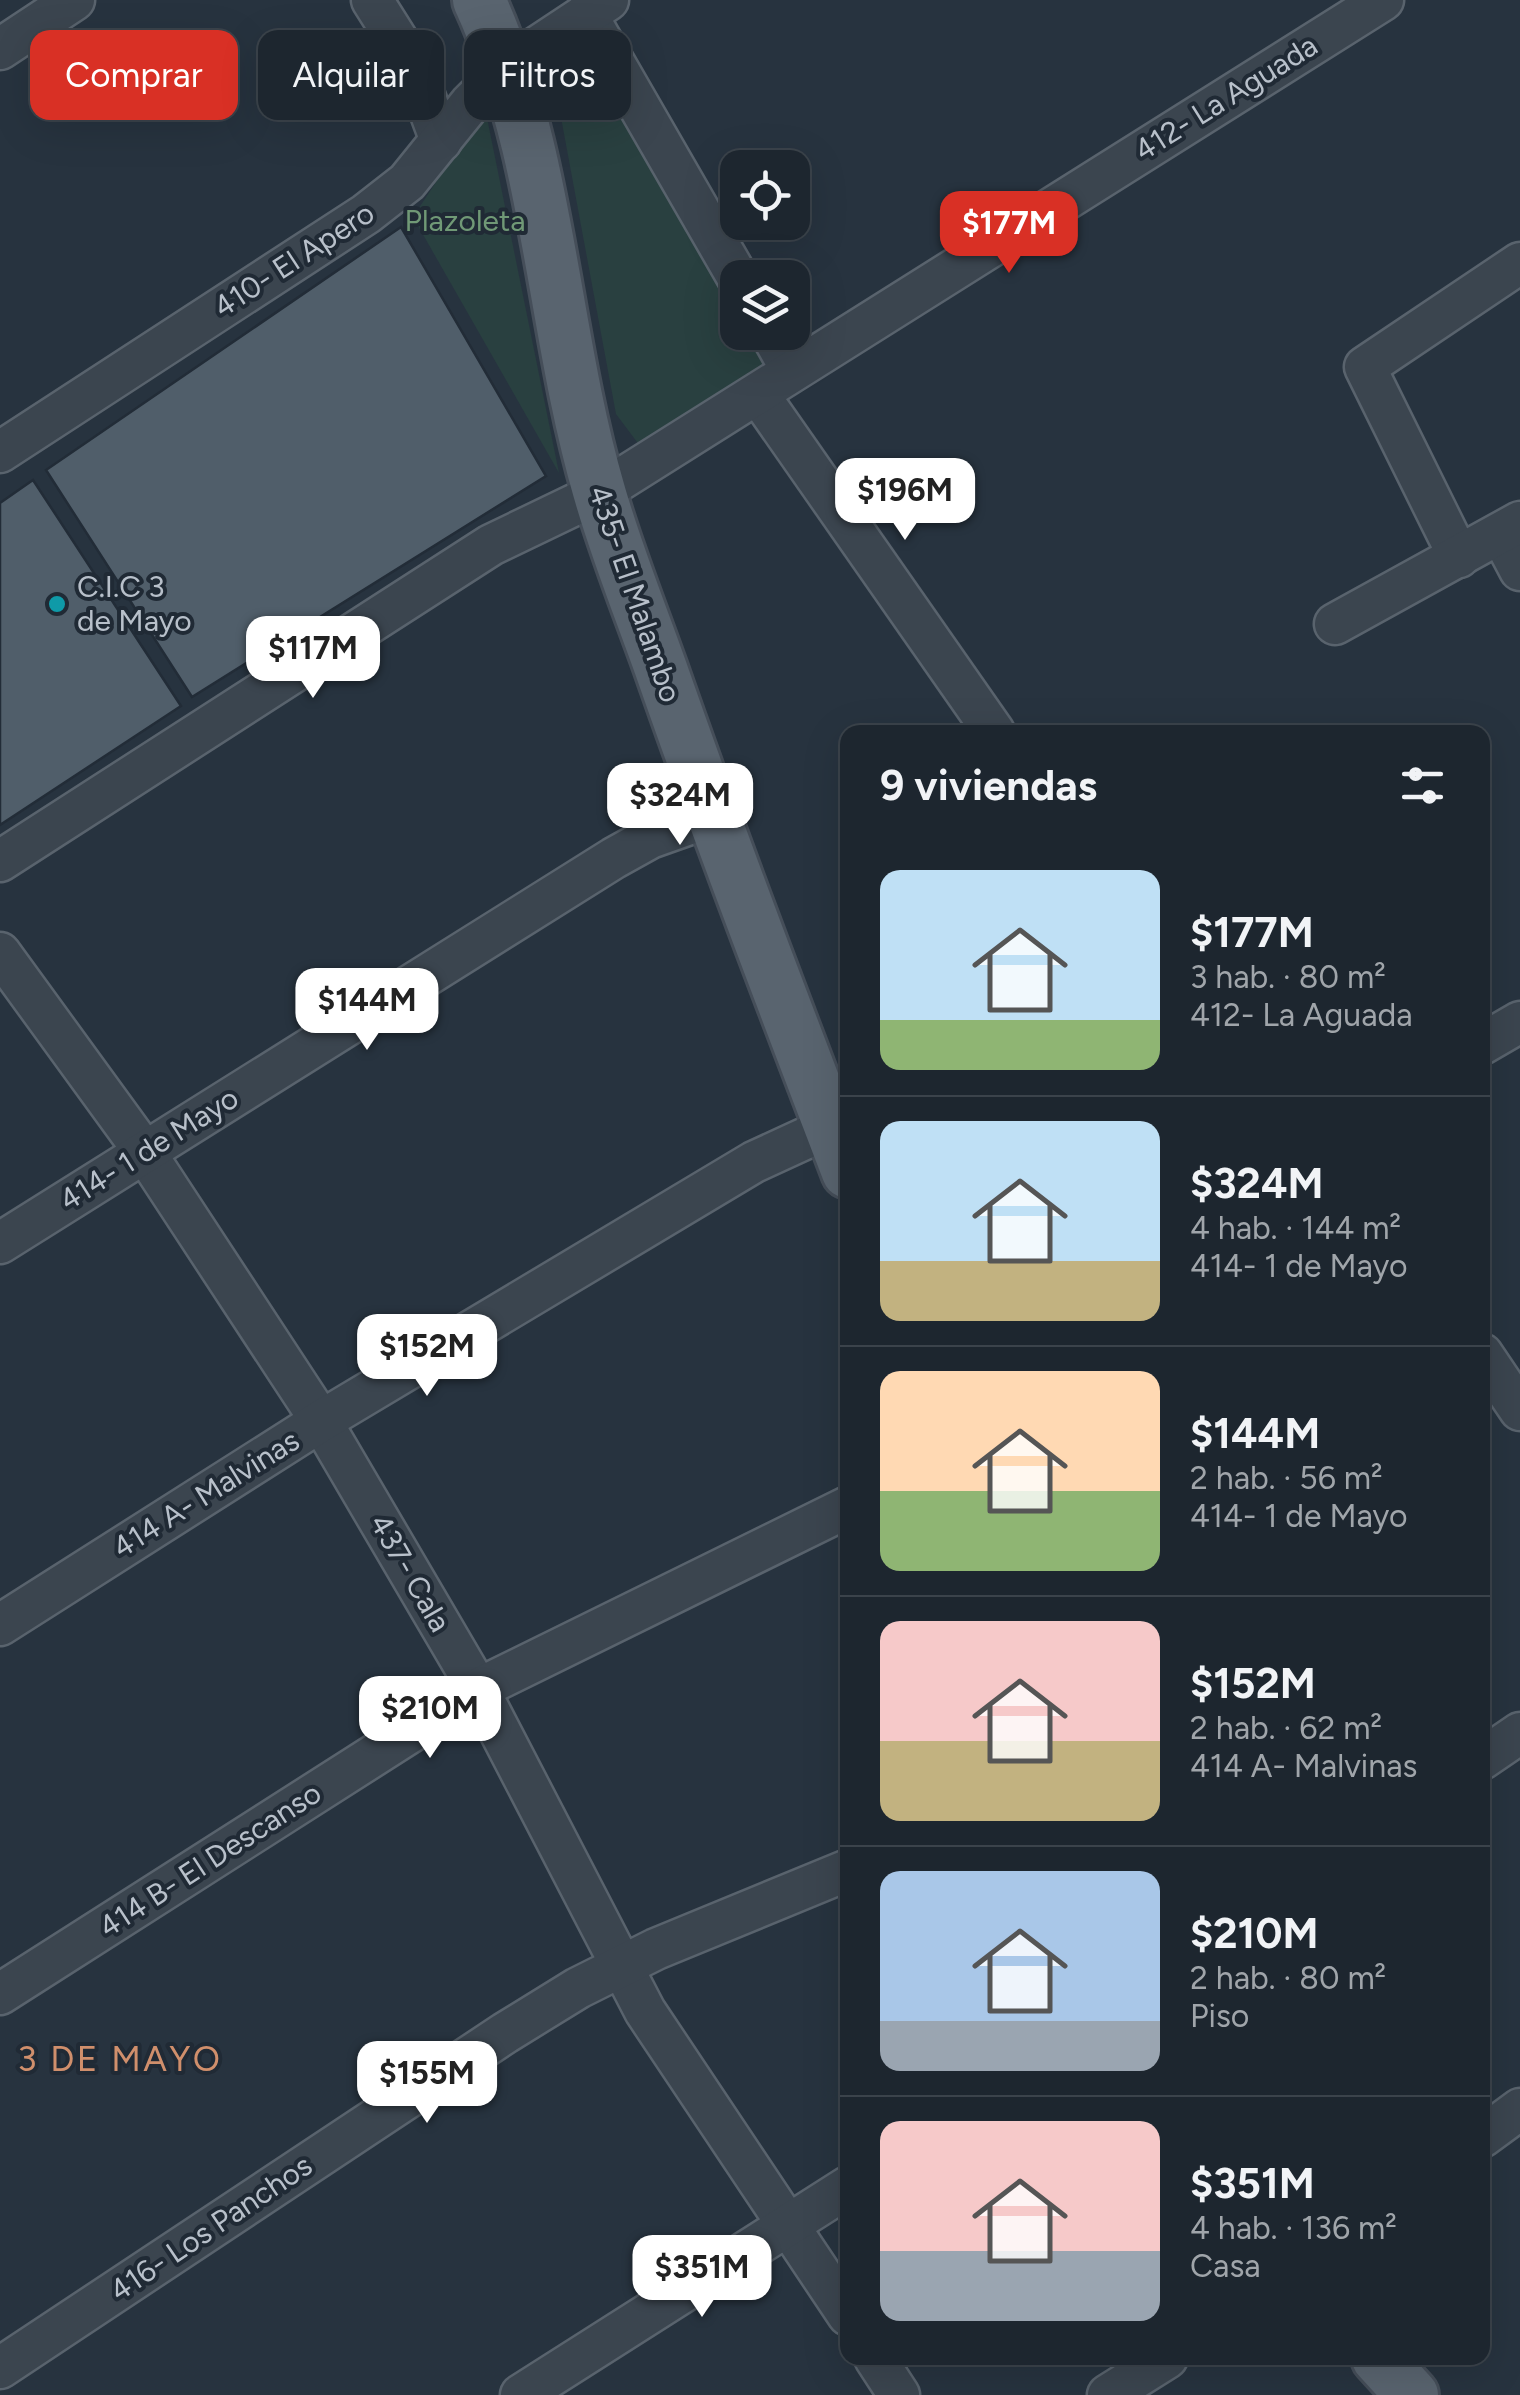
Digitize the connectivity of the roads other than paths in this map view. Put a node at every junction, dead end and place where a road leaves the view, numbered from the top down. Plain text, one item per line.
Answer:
1 (74, 0) edge
2 (372, 0) edge
3 (479, 0) edge
4 (1383, 0) edge
5 (597, 7) edge
6 (491, 30) edge
7 (563, 30) edge
8 (0, 48) edge
9 (464, 111) edge
10 (522, 120) edge
11 (440, 140) junction
12 (729, 260) edge
13 (1520, 263) edge
14 (780, 350) edge
15 (792, 370) junction
16 (758, 394) junction
17 (0, 452) edge
18 (599, 492) junction
19 (1511, 528) edge
20 (1459, 557) junction
21 (1520, 570) edge
22 (1335, 624) dead end
23 (989, 725) edge
24 (712, 816) junction
25 (0, 860) edge
26 (0, 953) edge
27 (1520, 1022) edge
28 (1490, 1039) edge
29 (839, 1150) edge
30 (144, 1151) junction
31 (0, 1243) edge
32 (322, 1421) junction
33 (840, 1511) edge
34 (0, 1625) edge
35 (478, 1689) junction
36 (1520, 1732) edge
37 (1490, 1753) edge
38 (840, 1873) edge
39 (621, 1966) junction
40 (0, 1994) edge
41 (1520, 2108) edge
42 (1490, 2130) edge
43 (840, 2192) edge
44 (788, 2223) junction
45 (840, 2303) edge
46 (880, 2365) edge
47 (1156, 2365) edge
48 (1384, 2365) edge
49 (0, 2368) edge
50 (521, 2395) edge
51 (899, 2395) edge
52 (1108, 2395) edge
53 (1412, 2395) edge

1 - 8 street
2 - 11 street
3 - 6 main road, 435- El Malambo
4 - 15 street, 412- La Aguada
5 - 7 street, 410- El Apero
5 - 12 street
9 - 11 street, 410- El Apero
10 - 18 main road, 435- El Malambo
11 - 17 street, 410- El Apero
13 - 20 street
14 - 15 street
15 - 16 street, 412- La Aguada
16 - 18 street, 412- La Aguada
16 - 23 street
18 - 24 main road, 435- El Malambo
18 - 25 street, 412- La Aguada
19 - 20 street
19 - 21 street
20 - 22 street
24 - 29 main road, 435- El Malambo
24 - 30 street, 414- 1 de Mayo
26 - 30 street, 437- Cala
27 - 28 street
29 - 32 street, 414 A- Malvinas
30 - 31 street, 414- 1 de Mayo
30 - 32 street, 437- Cala
32 - 34 street, 414 A- Malvinas
32 - 35 street, 437- Cala
33 - 35 street, 414 B- El Descanso
35 - 39 street, 437- Cala
35 - 40 street, 414 B- El Descanso
36 - 37 street
38 - 39 street, 416- Los Panchos
39 - 44 street, 437- Cala
39 - 49 street, 416- Los Panchos
41 - 42 street
43 - 44 street
44 - 45 street, 437- Cala
44 - 50 street
46 - 51 street
47 - 52 street
48 - 53 main road

